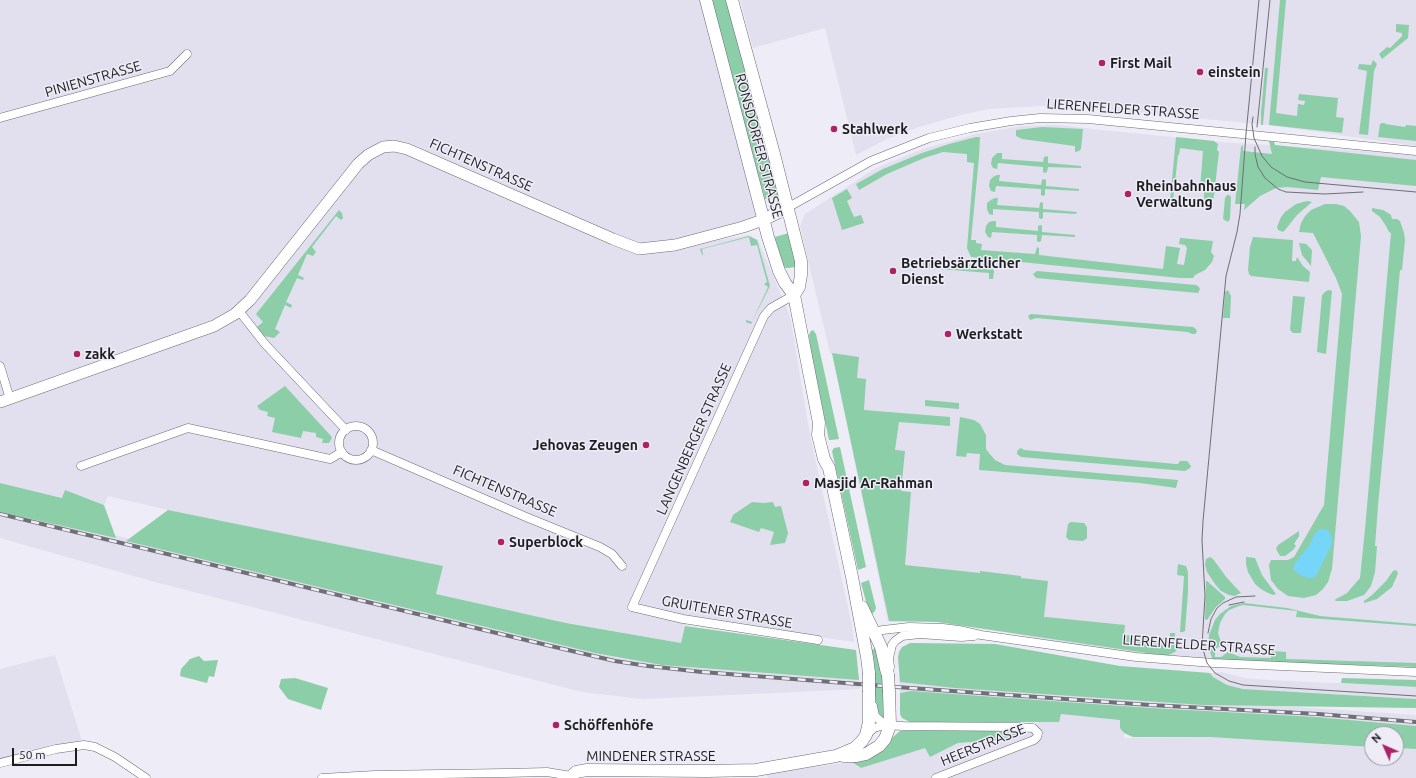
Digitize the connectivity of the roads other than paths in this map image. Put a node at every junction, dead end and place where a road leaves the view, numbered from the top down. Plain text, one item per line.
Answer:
1 (706, 0) edge
2 (732, 0) edge
3 (188, 54) dead end
4 (0, 118) edge
5 (1416, 151) edge
6 (787, 208) junction
7 (774, 214) joint
8 (763, 220) junction
9 (794, 295) junction
10 (239, 311) junction
11 (0, 366) edge
12 (5, 400) edge
13 (346, 430) junction
14 (371, 450) junction
15 (342, 452) junction
16 (81, 466) dead end
17 (622, 566) dead end
18 (854, 587) junction
19 (632, 607) joint
20 (868, 634) junction
21 (981, 635) junction
22 (818, 640) dead end
23 (896, 640) junction
24 (880, 645) junction
25 (1416, 672) edge
26 (888, 675) junction
27 (870, 694) junction
28 (888, 725) junction
29 (866, 735) junction
30 (836, 756) junction
31 (0, 763) edge
32 (570, 777) edge
33 (146, 778) edge
34 (322, 778) edge
35 (936, 778) edge

1 - 8 main road, RONSDORFER STRASSE
2 - 6 main road, RONSDORFER STRASSE
3 - 4 street, PINIENSTRASSE
5 - 6 street, LIERENFELDER STRASSE
6 - 7 main road, LIERENFELDER STRASSE
6 - 9 main road, RONSDORFER STRASSE
7 - 8 main road, FICHTENSTRASSE
8 - 9 main road, RONSDORFER STRASSE
8 - 10 street, FICHTENSTRASSE
9 - 18 main road, RONSDORFER STRASSE
9 - 19 street, LANGENBERGER STRASSE
10 - 12 street, FICHTENSTRASSE
10 - 13 street
11 - 12 street
13 - 14 street
13 - 15 street
14 - 15 street
14 - 17 street, FICHTENSTRASSE
15 - 16 street
18 - 20 main road, RONSDORFER STRASSE
18 - 20 main road, RONSDORFER STRASSE
19 - 22 street, GRUITENER STRASSE
20 - 21 street, LIERENFELDER STRASSE
20 - 24 main road, RONSDORFER STRASSE
20 - 27 main road, RONSDORFER STRASSE, bridge
21 - 23 street, LIERENFELDER STRASSE
21 - 25 street, LIERENFELDER STRASSE
23 - 24 street, LIERENFELDER STRASSE
23 - 26 street
24 - 26 main road, RONSDORFER STRASSE
26 - 28 main road, RONSDORFER STRASSE, bridge
27 - 28 street
27 - 29 main road, RONSDORFER STRASSE
28 - 29 street, MINDENER STRASSE
28 - 30 main road, MINDENER STRASSE
28 - 35 street, HEERSTRASSE
29 - 30 main road, MINDENER STRASSE
30 - 32 main road, MINDENER STRASSE
31 - 33 street
32 - 34 street, MINDENER STRASSE

